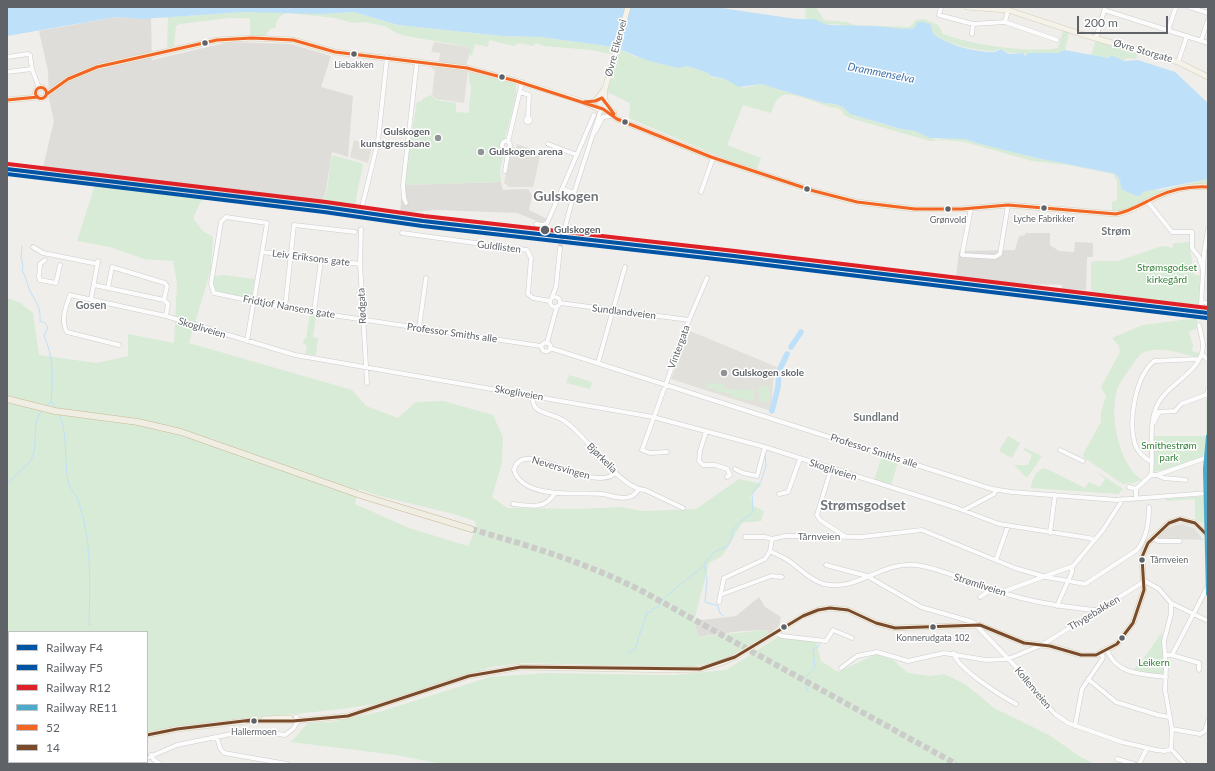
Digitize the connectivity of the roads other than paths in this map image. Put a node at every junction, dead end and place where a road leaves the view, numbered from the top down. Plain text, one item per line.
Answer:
1 (628, 7) edge
2 (941, 7) edge
3 (967, 7) edge
4 (1176, 7) edge
5 (1189, 7) edge
6 (1105, 8) edge
7 (1008, 10) junction
8 (1208, 13) edge
9 (1208, 20) edge
10 (1005, 22) junction
11 (973, 24) junction
12 (1168, 30) junction
13 (972, 34) dead end
14 (1187, 36) junction
15 (1096, 38) junction
16 (1057, 40) dead end
17 (1201, 41) junction
18 (1208, 43) edge
19 (7, 57) edge
20 (387, 57) junction
21 (418, 61) junction
22 (1178, 62) junction
23 (32, 69) junction
24 (7, 72) edge
25 (1208, 77) edge
26 (522, 82) junction
27 (58, 84) junction
28 (39, 91) junction
29 (520, 92) junction
30 (47, 94) junction
31 (7, 100) edge
32 (600, 105) junction
33 (596, 116) junction
34 (528, 117) dead end
35 (614, 117) junction
36 (620, 120) junction
37 (593, 134) junction
38 (548, 144) dead end
39 (577, 155) junction
40 (713, 158) junction
41 (505, 170) dead end
42 (1208, 187) edge
43 (562, 189) junction
44 (700, 192) dead end
45 (574, 193) junction
46 (1148, 202) junction
47 (406, 203) dead end
48 (1008, 205) junction
49 (362, 207) dead end
50 (971, 208) junction
51 (536, 224) dead end
52 (360, 229) dead end
53 (1208, 230) edge
54 (355, 232) dead end
55 (402, 233) dead end
56 (563, 235) tunnel mouth
57 (33, 247) dead end
58 (560, 248) tunnel mouth
59 (262, 252) junction
60 (291, 256) junction
61 (45, 260) dead end
62 (321, 260) junction
63 (360, 264) junction
64 (60, 265) dead end
65 (625, 267) dead end
66 (1203, 269) junction
67 (426, 278) dead end
68 (707, 278) dead end
69 (94, 285) junction
70 (556, 287) junction
71 (108, 288) junction
72 (558, 298) junction
73 (91, 299) junction
74 (164, 300) junction
75 (254, 301) junction
76 (551, 301) junction
77 (1208, 303) edge
78 (558, 305) junction
79 (285, 308) junction
80 (613, 310) junction
81 (314, 312) junction
82 (166, 316) junction
83 (552, 317) junction
84 (363, 320) junction
85 (689, 320) junction
86 (1199, 324) dead end
87 (419, 328) junction
88 (247, 341) junction
89 (547, 342) junction
90 (119, 345) dead end
91 (541, 346) junction
92 (550, 348) junction
93 (1202, 354) junction
94 (1199, 360) junction
95 (1208, 360) edge
96 (598, 363) junction
97 (366, 367) junction
98 (367, 383) dead end
99 (665, 385) junction
100 (1208, 390) edge
101 (533, 396) junction
102 (7, 398) edge
103 (1160, 400) junction
104 (1159, 412) junction
105 (653, 417) junction
106 (1152, 426) junction
107 (706, 432) junction
108 (765, 447) junction
109 (1060, 450) dead end
110 (667, 452) dead end
111 (1208, 457) edge
112 (800, 459) junction
113 (1083, 461) dead end
114 (1152, 462) junction
115 (735, 469) dead end
116 (831, 469) junction
117 (616, 473) junction
118 (1157, 474) junction
119 (1151, 475) junction
120 (727, 477) dead end
121 (1186, 480) dead end
122 (1129, 487) dead end
123 (639, 489) junction
124 (1136, 489) junction
125 (996, 490) junction
126 (555, 493) junction
127 (1208, 493) edge
128 (779, 494) dead end
129 (1056, 495) junction
130 (1136, 498) junction
131 (1123, 499) junction
132 (513, 504) dead end
133 (1149, 507) dead end
134 (683, 508) dead end
135 (964, 510) junction
136 (1008, 526) junction
137 (471, 529) tunnel mouth
138 (1206, 532) edge
139 (1050, 533) junction
140 (1208, 536) edge
141 (846, 537) junction
142 (745, 538) dead end
143 (1153, 538) junction
144 (772, 539) junction
145 (1094, 540) junction
146 (1180, 541) dead end
147 (770, 551) junction
148 (996, 560) junction
149 (826, 565) dead end
150 (1072, 567) junction
151 (867, 576) junction
152 (782, 577) dead end
153 (1046, 577) junction
154 (1145, 581) junction
155 (1068, 582) junction
156 (1208, 586) edge
157 (992, 589) junction
158 (1002, 593) junction
159 (720, 595) junction
160 (980, 598) dead end
161 (719, 602) dead end
162 (1172, 604) junction
163 (1057, 606) junction
164 (1096, 611) junction
165 (1194, 614) junction
166 (1208, 621) edge
167 (976, 625) junction
168 (775, 633) junction
169 (852, 638) dead end
170 (1044, 643) junction
171 (1107, 650) junction
172 (954, 653) junction
173 (1101, 653) junction
174 (1166, 655) junction
175 (1172, 655) junction
176 (1008, 659) junction
177 (840, 668) dead end
178 (1199, 670) dead end
179 (1166, 677) junction
180 (1088, 679) junction
181 (1016, 704) dead end
182 (1169, 717) junction
183 (295, 720) junction
184 (1208, 721) edge
185 (1075, 726) junction
186 (1172, 729) junction
187 (148, 735) edge
188 (217, 737) junction
189 (1148, 748) junction
190 (1171, 749) junction
191 (149, 757) edge
192 (1117, 759) dead end
193 (255, 762) edge
194 (160, 764) edge
195 (287, 764) edge
196 (1134, 764) edge
197 (1139, 764) edge
198 (1185, 764) edge

1 - 32 main road, Øvre Eikervei
2 - 11 street
3 - 7 main road, Øvre Storgate
4 - 12 street
5 - 8 street
6 - 12 street
6 - 15 street
7 - 10 street
7 - 15 main road, Øvre Storgate
9 - 17 street
10 - 11 street
10 - 16 street
11 - 13 street
12 - 14 street
14 - 17 street
14 - 22 street
15 - 22 main road, Øvre Storgate
17 - 18 street
19 - 23 street
20 - 21 main road
20 - 27 main road
20 - 49 street
21 - 26 main road
21 - 47 street
22 - 25 main road, Øvre Storgate
23 - 24 street
23 - 28 street
26 - 29 street
26 - 32 main road
27 - 28 main road
27 - 30 main road
28 - 30 main road
28 - 30 main road
28 - 31 main road
29 - 34 street
29 - 41 street
32 - 33 street
32 - 35 main road
32 - 36 main road
33 - 37 street
33 - 39 street
35 - 36 main road
35 - 37 street
36 - 40 main road
37 - 45 street
38 - 39 street
39 - 43 street
40 - 44 street
40 - 50 main road
42 - 46 main road
43 - 45 street
43 - 51 street
45 - 56 street
46 - 48 main road
46 - 66 street
48 - 50 main road
48 - 50 street
52 - 63 street, Rødgata
53 - 66 street
54 - 60 street
55 - 76 street, Guldlisten
57 - 69 street
58 - 70 street
59 - 60 street, Leiv Eriksons gate
59 - 75 street
59 - 75 street, Fridtjof Nansens gate
60 - 62 street, Leiv Eriksons gate
60 - 79 street
61 - 64 street
62 - 63 street, Leiv Eriksons gate
62 - 81 street
63 - 84 street, Rødgata
65 - 80 street
66 - 77 street
67 - 87 street
68 - 85 street, Vintergata
69 - 71 street
69 - 73 street
70 - 72 street
70 - 76 street
71 - 74 street
71 - 74 street
72 - 76 street
72 - 78 street
73 - 82 street, Skogliveien
73 - 90 street, Skogliveien
74 - 82 street
75 - 79 street, Fridtjof Nansens gate
75 - 88 street
76 - 78 street, Sundlandveien
76 - 83 street
78 - 80 street, Sundlandveien
78 - 83 street
79 - 81 street, Fridtjof Nansens gate
80 - 85 street, Sundlandveien
80 - 96 street
81 - 84 street, Fridtjof Nansens gate
82 - 88 street, Skogliveien
83 - 89 street
84 - 87 street, Professor Smiths alle
84 - 97 street, Rødgata
85 - 99 street, Vintergata
86 - 93 street
87 - 91 street, Professor Smiths alle
88 - 97 street, Skogliveien
89 - 91 street
89 - 92 street
91 - 92 street, Professor Smiths alle
92 - 96 street, Professor Smiths alle
93 - 94 street
93 - 95 street
94 - 103 street
94 - 114 street
96 - 99 street, Professor Smiths alle
97 - 98 street, Rødgata
97 - 101 street, Skogliveien
99 - 105 street, Vintergata
99 - 125 street, Professor Smiths alle
100 - 104 street
101 - 105 street, Skogliveien
101 - 117 street, Bjørkelia
102 - 137 highway
103 - 104 street
103 - 106 street
104 - 106 street
105 - 107 street, Skogliveien
105 - 110 street, Vintergata
106 - 114 street
107 - 108 street, Skogliveien
107 - 120 street
108 - 112 street, Skogliveien
108 - 115 street
109 - 113 street
111 - 118 street
112 - 116 street, Skogliveien
112 - 128 street
114 - 119 street
116 - 135 street, Skogliveien
116 - 141 street
117 - 123 street, Bjørkelia
117 - 126 street, Neversvingen
118 - 119 street
118 - 121 street
119 - 124 street
122 - 124 street
123 - 126 street, Neversvingen
123 - 134 street, Bjørkelia
124 - 130 street
125 - 129 street, Professor Smiths alle
125 - 135 street
126 - 132 street
127 - 130 street, Professor Smiths alle
129 - 131 street, Professor Smiths alle
129 - 139 street
130 - 131 street, Professor Smiths alle
131 - 145 street
133 - 155 street, Tårnveien
135 - 136 street, Skogliveien
136 - 139 street, Skogliveien
136 - 148 street
138 - 140 main road
138 - 143 main road
139 - 145 street, Skogliveien
141 - 144 street, Tårnveien
141 - 148 street, Tårnveien
142 - 144 street, Tårnveien
143 - 146 street
143 - 154 main road
144 - 147 street
145 - 150 street
147 - 151 street, Strømliveien
147 - 159 street
148 - 153 street, Tårnveien
149 - 151 street
150 - 153 street
150 - 155 street
151 - 157 street, Strømliveien
151 - 167 street
152 - 159 street
153 - 155 street, Tårnveien
153 - 158 street
154 - 162 street
154 - 164 street, Thygebakken
154 - 171 main road
155 - 163 street
156 - 165 street
157 - 158 street, Strømliveien
157 - 160 street
158 - 163 street, Strømliveien
159 - 161 street
162 - 165 street
162 - 174 street
163 - 164 street, Strømliveien
164 - 170 street, Thygebakken
165 - 166 street
165 - 175 street
167 - 168 main road
167 - 170 main road
167 - 176 street, Kollenveien
168 - 169 street
168 - 183 main road
170 - 173 main road
170 - 176 street, Thygebakken
171 - 173 main road
171 - 179 street
172 - 176 street, Thygebakken
172 - 177 street, Thygebakken
172 - 181 street
173 - 180 street
174 - 175 street
174 - 179 street
175 - 178 street
176 - 185 street, Kollenveien
179 - 182 street
180 - 182 street
180 - 185 street
182 - 186 street
183 - 187 main road
183 - 188 street
184 - 186 street
185 - 189 street, Kollenveien
186 - 190 street
188 - 191 street
188 - 193 street
189 - 190 street, Kollenveien
189 - 197 street
190 - 198 street
191 - 194 street
192 - 196 street
193 - 195 street

